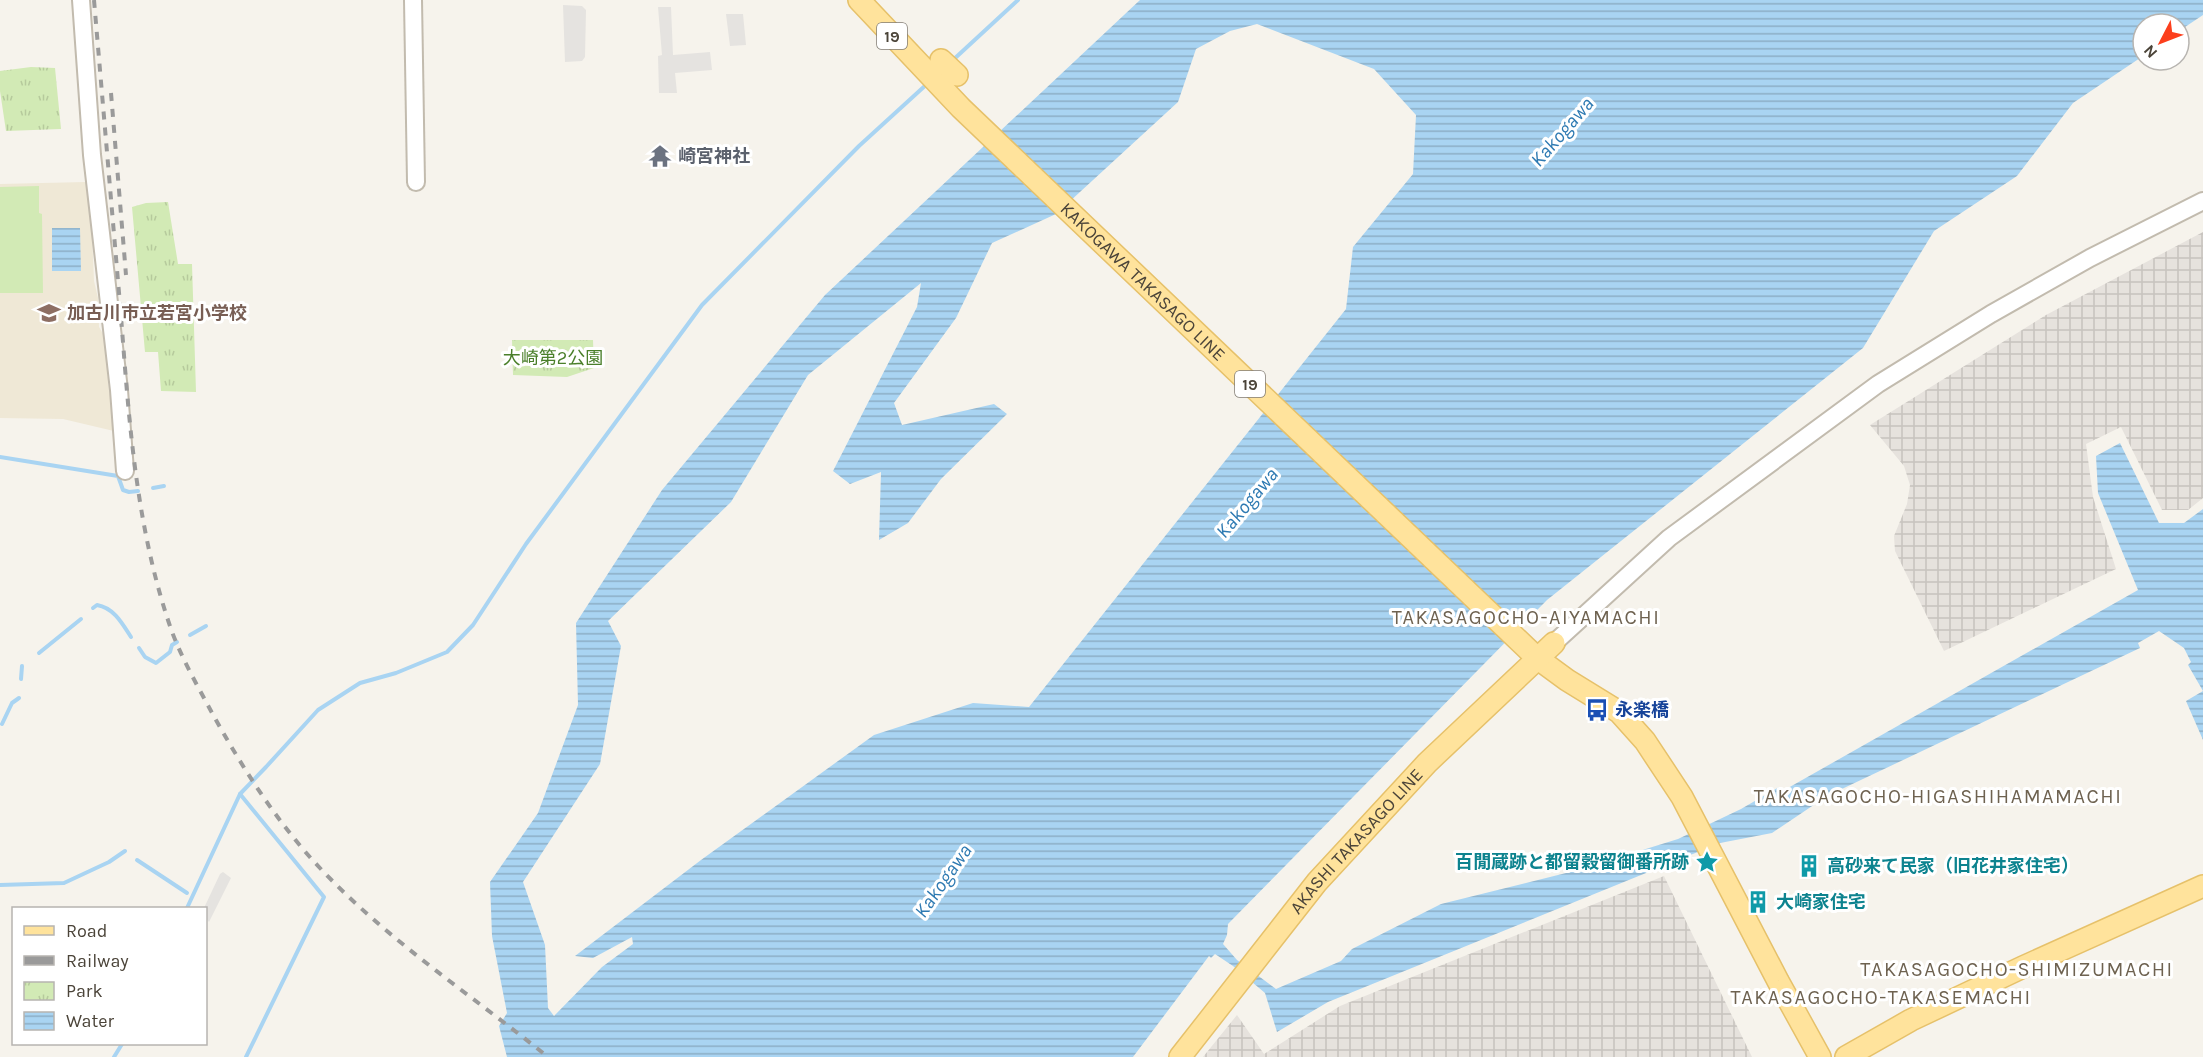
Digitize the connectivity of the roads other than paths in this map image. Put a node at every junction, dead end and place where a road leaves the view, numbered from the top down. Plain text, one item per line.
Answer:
1 (81, 0) edge
2 (413, 0) edge
3 (859, 0) edge
4 (416, 183) dead end
5 (2203, 201) edge
6 (125, 471) dead end
7 (1554, 643) joint
8 (1533, 654) junction
9 (2203, 886) edge
10 (1180, 1057) edge
11 (1820, 1057) edge
12 (1846, 1057) edge

1 - 6 street
2 - 4 street
3 - 8 main road, KAKOGAWA TAKASAGO LINE / 19
5 - 7 street
7 - 8 main road, AKASHI TAKASAGO LINE
8 - 10 main road, AKASHI TAKASAGO LINE
8 - 11 main road, KAKOGAWA TAKASAGO LINE
9 - 12 main road

